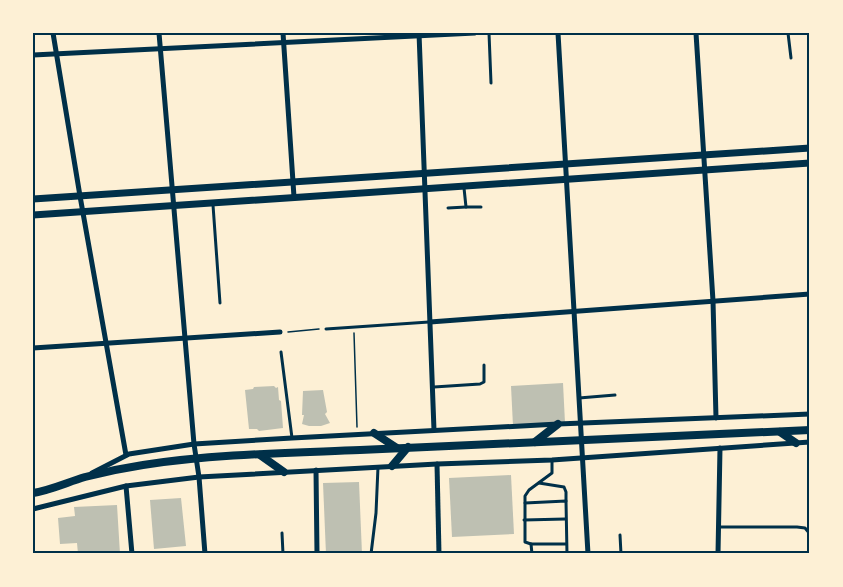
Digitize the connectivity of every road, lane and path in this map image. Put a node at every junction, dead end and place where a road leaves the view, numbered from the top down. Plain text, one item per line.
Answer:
1 (53, 33) edge
2 (159, 33) edge
3 (283, 33) edge
4 (476, 33) edge
5 (489, 33) edge
6 (558, 33) edge
7 (696, 33) edge
8 (788, 33) edge
9 (419, 34) edge
10 (284, 42) junction
11 (160, 49) junction
12 (57, 54) junction
13 (33, 55) edge
14 (791, 58) dead end
15 (491, 83) dead end
16 (810, 148) edge
17 (704, 155) junction
18 (810, 163) edge
19 (565, 164) junction
20 (705, 170) junction
21 (426, 173) junction
22 (566, 179) junction
23 (293, 182) junction
24 (464, 186) junction
25 (426, 189) junction
26 (172, 190) junction
27 (80, 196) junction
28 (294, 197) junction
29 (33, 199) edge
30 (213, 203) junction
31 (173, 206) junction
32 (466, 207) junction
33 (481, 207) dead end
34 (448, 208) dead end
35 (83, 212) junction
36 (33, 215) edge
37 (810, 294) edge
38 (713, 301) junction
39 (220, 303) dead end
40 (574, 311) junction
41 (430, 322) junction
42 (354, 327) junction
43 (326, 329) joint
44 (280, 332) joint
45 (186, 337) junction
46 (106, 343) junction
47 (33, 348) edge
48 (281, 352) dead end
49 (483, 366) dead end
50 (432, 387) junction
51 (615, 395) dead end
52 (579, 398) junction
53 (810, 414) edge
54 (716, 418) junction
55 (580, 423) junction
56 (558, 424) junction
57 (434, 430) junction
58 (810, 430) edge
59 (780, 432) junction
60 (374, 433) junction
61 (357, 434) junction
62 (292, 438) junction
63 (581, 440) junction
64 (810, 442) edge
65 (534, 443) junction
66 (796, 443) junction
67 (194, 444) junction
68 (408, 447) junction
69 (397, 448) junction
70 (720, 448) junction
71 (126, 455) junction
72 (260, 455) junction
73 (196, 458) junction
74 (582, 458) junction
75 (552, 460) junction
76 (437, 464) junction
77 (392, 466) junction
78 (378, 467) junction
79 (316, 470) junction
80 (284, 472) junction
81 (84, 477) junction
82 (199, 477) junction
83 (539, 483) junction
84 (126, 486) junction
85 (33, 493) edge
86 (566, 501) junction
87 (525, 503) junction
88 (33, 509) edge
89 (566, 519) junction
90 (524, 520) junction
91 (719, 527) junction
92 (282, 533) dead end
93 (810, 534) edge
94 (620, 535) dead end
95 (566, 543) junction
96 (531, 544) junction
97 (132, 554) edge
98 (205, 554) edge
99 (283, 554) edge
100 (316, 554) edge
101 (370, 554) edge
102 (439, 554) edge
103 (475, 554) edge
104 (495, 554) edge
105 (532, 554) edge
106 (567, 554) edge
107 (588, 554) edge
108 (621, 554) edge
109 (718, 554) edge

1 - 12 street
2 - 11 street
3 - 10 street
4 - 9 street
5 - 15 lane
6 - 19 street
7 - 17 street
8 - 14 lane
9 - 10 street
9 - 21 street
10 - 11 street
10 - 23 street
11 - 12 street
11 - 26 street
12 - 13 street
12 - 27 street
16 - 17 street
17 - 19 street
17 - 20 street
18 - 20 street
19 - 21 street
19 - 22 street
20 - 22 street
20 - 38 street
21 - 23 street
21 - 25 street
22 - 24 street
22 - 40 street
23 - 26 street
23 - 28 street
24 - 25 street
24 - 32 lane
25 - 28 street
25 - 41 street
26 - 27 street
26 - 31 street
27 - 29 street
27 - 35 street
28 - 30 street
30 - 31 street
30 - 39 lane
31 - 35 street
31 - 45 street
32 - 33 lane
32 - 34 lane
35 - 36 street
35 - 46 street
37 - 38 street
38 - 40 street
38 - 54 street
40 - 41 street
40 - 52 street
41 - 42 lane
41 - 50 street
42 - 43 lane
42 - 61 path
43 - 44 path
44 - 45 street
45 - 46 street
45 - 67 street
46 - 47 street
46 - 71 street
48 - 62 lane
49 - 50 lane
50 - 57 street
51 - 52 lane
52 - 55 street
53 - 54 street
54 - 55 street
55 - 56 street
55 - 63 street
56 - 57 street
56 - 65 main road
57 - 60 street
58 - 59 main road
59 - 63 main road
59 - 66 main road
60 - 61 street
60 - 69 main road
61 - 62 street
62 - 67 street
63 - 65 main road
63 - 74 street
64 - 66 street
65 - 68 main road
66 - 70 street
67 - 71 street
67 - 73 street
68 - 69 main road
68 - 77 main road
69 - 72 main road
70 - 74 street
70 - 91 street
71 - 81 street
72 - 73 main road
72 - 80 main road
73 - 81 main road
73 - 82 street
74 - 75 street
74 - 107 street
75 - 76 street
75 - 83 lane
76 - 77 street
76 - 102 street
77 - 78 street
78 - 79 street
78 - 101 lane
79 - 80 street
79 - 100 street
80 - 82 street
81 - 85 main road
82 - 84 street
82 - 98 street
83 - 86 lane
83 - 87 lane
84 - 88 street
84 - 97 street
86 - 87 lane
86 - 89 lane
87 - 90 lane
89 - 90 lane
89 - 95 lane
90 - 96 lane
91 - 93 lane
91 - 109 street
92 - 99 lane
94 - 108 lane
95 - 96 lane
95 - 106 lane
96 - 105 lane
103 - 104 lane

